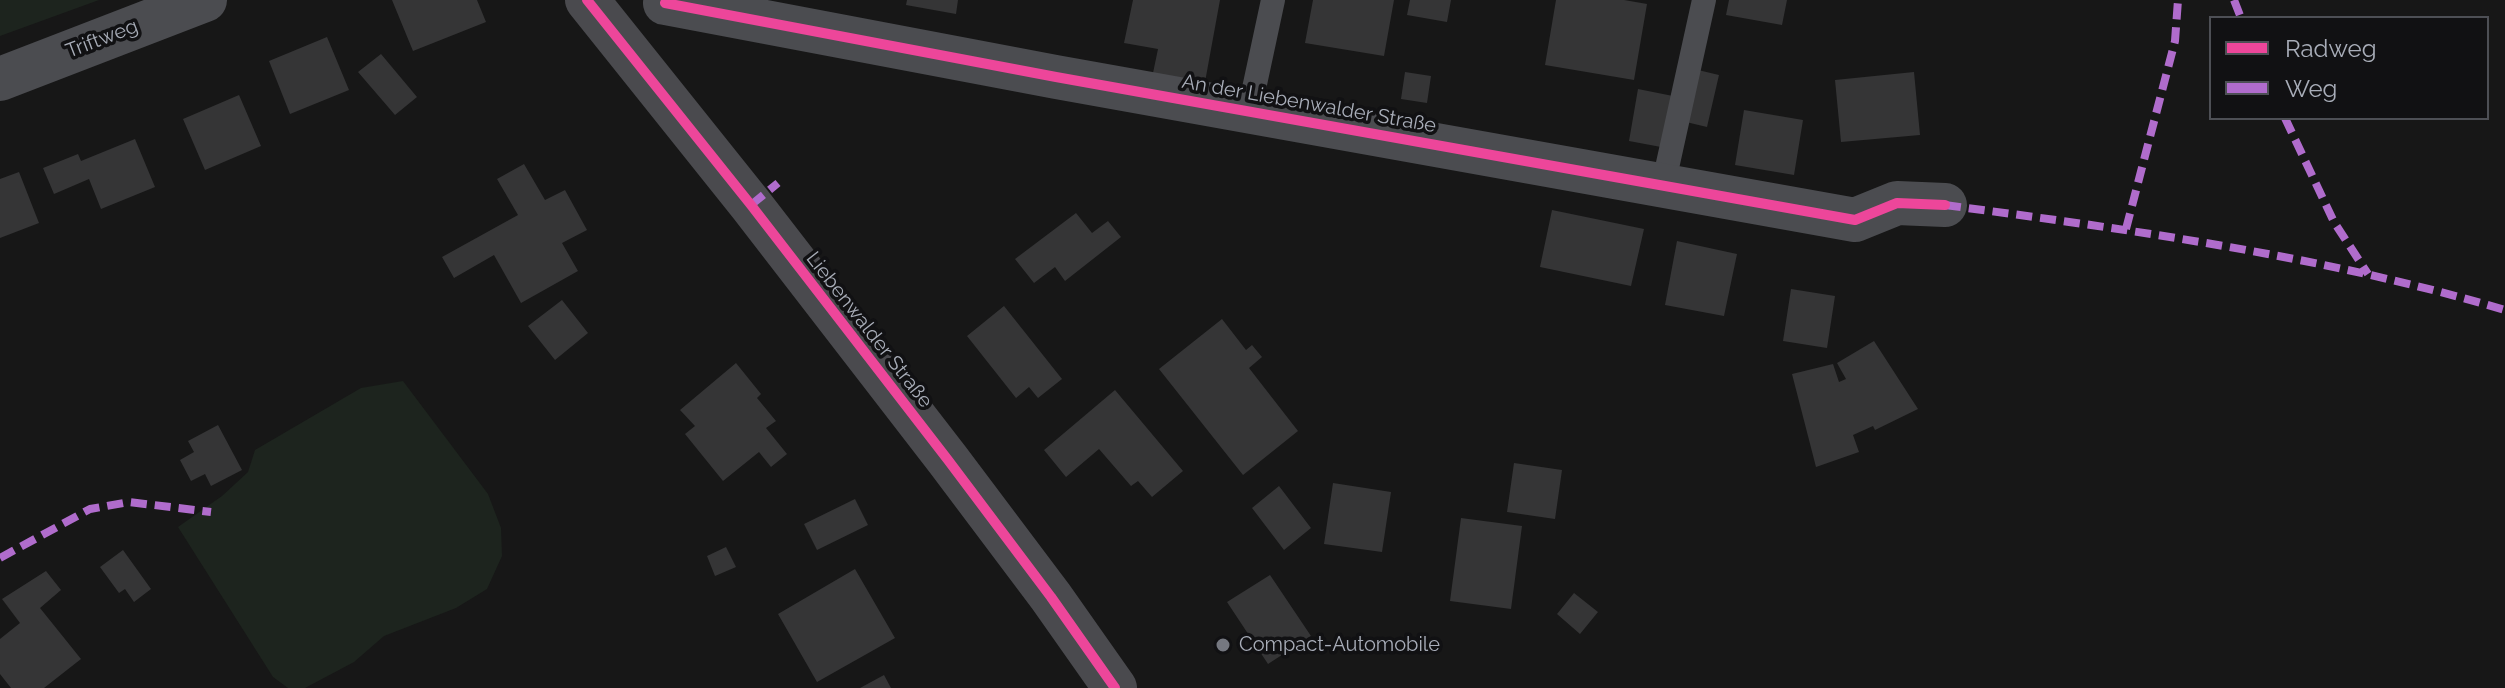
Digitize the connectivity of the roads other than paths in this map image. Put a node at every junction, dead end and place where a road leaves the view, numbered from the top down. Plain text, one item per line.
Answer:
1 (205, 0) edge
2 (587, 0) edge
3 (1273, 0) edge
4 (1704, 0) edge
5 (665, 2) edge
6 (618, 40) junction
7 (0, 79) edge
8 (1249, 112) junction
9 (1663, 186) junction
10 (1945, 205) dead end
11 (1115, 688) edge

1 - 7 street, Triftweg
2 - 6 main road, Liebenwalder Straße
3 - 8 lane
4 - 9 lane
5 - 6 street
5 - 8 street, An der Liebenwalder Straße
6 - 11 main road, Liebenwalder Straße
8 - 9 street, An der Liebenwalder Straße
9 - 10 street, An der Liebenwalder Straße

